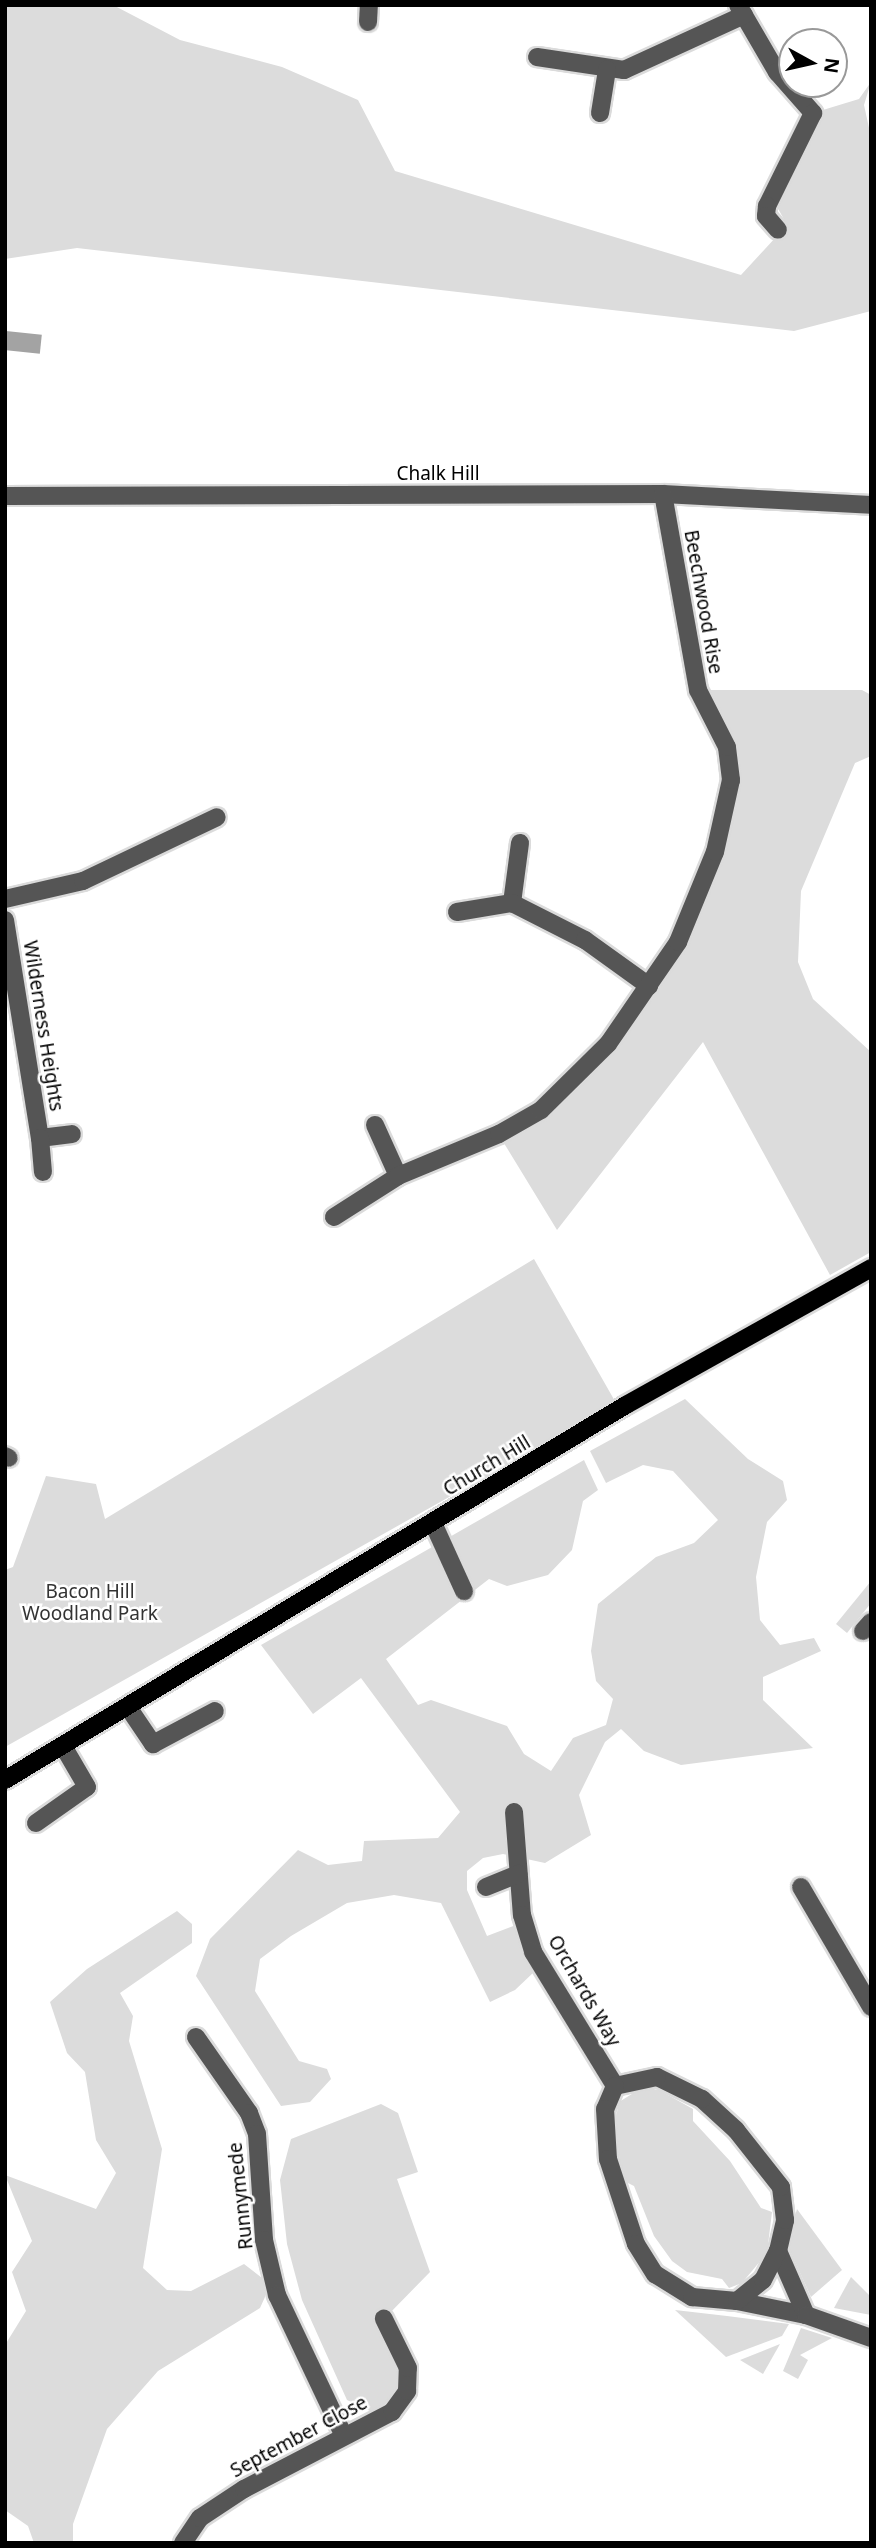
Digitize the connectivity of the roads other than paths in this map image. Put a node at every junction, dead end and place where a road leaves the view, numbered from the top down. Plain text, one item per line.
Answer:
1 (741, 10) edge
2 (537, 57) dead end
3 (607, 70) junction
4 (600, 113) dead end
5 (778, 230) dead end
6 (663, 494) junction
7 (5, 496) edge
8 (871, 505) edge
9 (217, 817) dead end
10 (520, 844) dead end
11 (5, 899) edge
12 (512, 902) junction
13 (457, 912) dead end
14 (5, 920) edge
15 (649, 986) junction
16 (375, 1125) dead end
17 (72, 1135) dead end
18 (40, 1138) junction
19 (43, 1172) dead end
20 (398, 1176) junction
21 (334, 1217) dead end
22 (871, 1268) edge
23 (433, 1523) junction
24 (464, 1591) dead end
25 (128, 1707) junction
26 (215, 1711) dead end
27 (63, 1746) junction
28 (5, 1780) edge
29 (514, 1812) dead end
30 (36, 1823) dead end
31 (519, 1874) junction
32 (486, 1887) dead end
33 (801, 1887) dead end
34 (871, 2007) edge
35 (196, 2037) dead end
36 (615, 2085) junction
37 (778, 2251) junction
38 (737, 2301) junction
39 (806, 2315) junction
40 (384, 2319) dead end
41 (871, 2338) edge
42 (344, 2436) junction
43 (183, 2543) edge

1 - 3 street
1 - 5 street
2 - 3 street
3 - 4 street
6 - 7 street, Chalk Hill
6 - 8 street, Chalk Hill
6 - 15 street, Beechwood Rise
9 - 11 street
10 - 12 street
12 - 13 street
12 - 15 street
14 - 18 street, Wilderness Heights
15 - 20 street, Beechwood Rise
16 - 20 street
17 - 18 street, Wilderness Heights
18 - 19 street, Wilderness Heights
20 - 21 street, Beechwood Rise
22 - 23 main road, Church Hill
23 - 24 street
23 - 25 main road, Church Hill
25 - 26 street
25 - 27 main road, Church Hill
27 - 28 main road, Church Hill
27 - 30 street
29 - 31 street, Orchards Way
31 - 32 street
31 - 36 street, Orchards Way
33 - 34 street
35 - 42 street, Runnymede
36 - 37 street
36 - 38 street
37 - 38 street
37 - 39 street
38 - 39 street
39 - 41 street
40 - 42 street, September Close
42 - 43 street, September Close

